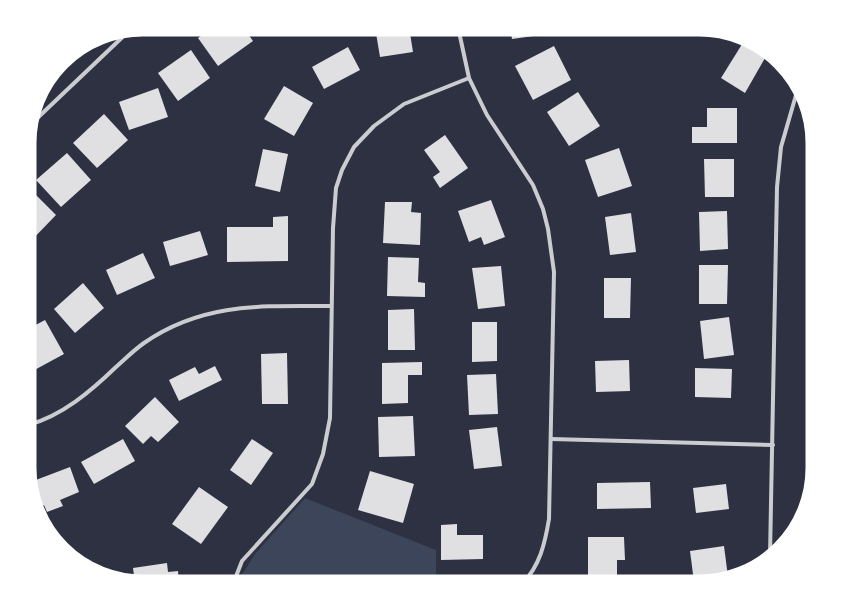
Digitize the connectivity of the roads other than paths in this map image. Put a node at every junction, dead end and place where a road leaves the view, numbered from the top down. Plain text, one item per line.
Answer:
1 (460, 34) edge
2 (124, 36) edge
3 (469, 78) junction
4 (797, 94) edge
5 (37, 118) edge
6 (331, 306) junction
7 (34, 423) edge
8 (551, 439) junction
9 (773, 445) junction
10 (770, 551) edge
11 (236, 577) edge
12 (530, 577) edge

1 - 3 street
2 - 5 street
3 - 6 street
3 - 8 street
4 - 9 street
6 - 7 street
6 - 11 street
8 - 9 street
8 - 12 street
9 - 10 street

